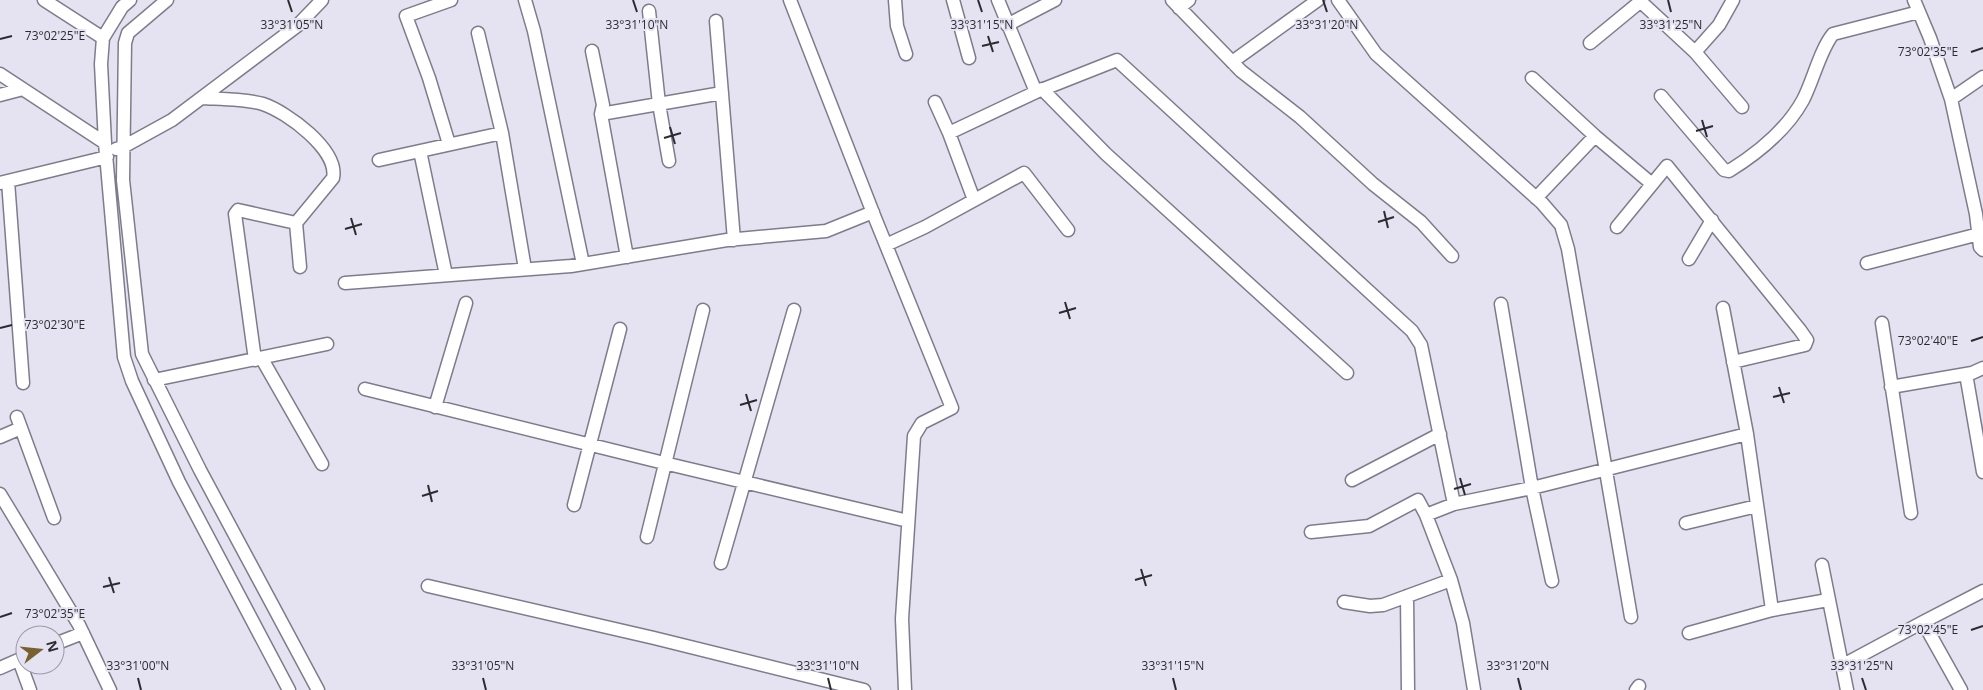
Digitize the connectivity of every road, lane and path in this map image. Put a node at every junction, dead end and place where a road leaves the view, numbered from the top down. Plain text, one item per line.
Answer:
1 (44, 0) edge
2 (130, 0) edge
3 (167, 0) edge
4 (322, 0) edge
5 (450, 0) edge
6 (524, 0) edge
7 (790, 0) edge
8 (895, 0) edge
9 (953, 0) edge
10 (998, 0) edge
11 (1055, 0) edge
12 (1318, 0) edge
13 (1338, 0) edge
14 (1733, 0) edge
15 (1914, 0) edge
16 (1640, 1) edge
17 (1180, 3) edge
18 (649, 12) dead end
19 (1919, 12) junction
20 (716, 21) dead end
21 (1007, 25) junction
22 (478, 33) dead end
23 (103, 38) junction
24 (1590, 43) dead end
25 (592, 51) dead end
26 (1694, 52) junction
27 (906, 54) dead end
28 (969, 58) dead end
29 (1232, 62) junction
30 (0, 74) edge
31 (1983, 77) edge
32 (1532, 78) dead end
33 (23, 89) junction
34 (1039, 91) junction
35 (722, 93) junction
36 (0, 95) edge
37 (1661, 96) dead end
38 (202, 98) junction
39 (1951, 99) junction
40 (935, 102) dead end
41 (659, 104) junction
42 (1742, 107) dead end
43 (601, 114) junction
44 (502, 133) junction
45 (949, 133) junction
46 (1595, 136) junction
47 (449, 144) junction
48 (123, 147) junction
49 (106, 150) junction
50 (420, 151) junction
51 (380, 160) dead end
52 (669, 161) dead end
53 (4, 182) edge
54 (1652, 184) junction
55 (1536, 198) junction
56 (974, 200) junction
57 (1979, 211) edge
58 (873, 212) junction
59 (1712, 220) junction
60 (296, 223) junction
61 (1617, 227) dead end
62 (1068, 230) dead end
63 (1978, 234) junction
64 (734, 240) junction
65 (886, 245) junction
66 (1983, 250) edge
67 (1452, 256) dead end
68 (627, 257) junction
69 (1689, 259) dead end
70 (1867, 263) dead end
71 (583, 264) junction
72 (300, 267) dead end
73 (525, 269) junction
74 (446, 275) junction
75 (345, 283) dead end
76 (466, 303) dead end
77 (1501, 304) dead end
78 (1723, 308) dead end
79 (703, 310) dead end
80 (794, 310) dead end
81 (1882, 323) dead end
82 (620, 329) dead end
83 (327, 344) dead end
84 (258, 360) junction
85 (1733, 362) junction
86 (1983, 368) edge
87 (1347, 374) dead end
88 (1966, 374) junction
89 (154, 380) junction
90 (24, 383) dead end
91 (1891, 387) junction
92 (365, 389) dead end
93 (436, 407) junction
94 (1440, 434) junction
95 (1748, 434) junction
96 (0, 437) edge
97 (590, 445) junction
98 (664, 463) junction
99 (322, 464) dead end
100 (1606, 470) junction
101 (1983, 472) edge
102 (1352, 480) dead end
103 (744, 482) junction
104 (1532, 488) junction
105 (0, 494) edge
106 (1454, 504) junction
107 (574, 506) dead end
108 (1757, 506) junction
109 (1911, 513) dead end
110 (1426, 515) junction
111 (54, 518) dead end
112 (908, 521) junction
113 (1686, 524) dead end
114 (1311, 532) dead end
115 (647, 537) dead end
116 (721, 563) dead end
117 (1822, 565) dead end
118 (1451, 580) junction
119 (1552, 581) dead end
120 (428, 586) dead end
121 (1983, 592) edge
122 (1407, 596) junction
123 (1828, 600) junction
124 (1344, 602) dead end
125 (1772, 610) junction
126 (1631, 617) dead end
127 (1922, 622) junction
128 (83, 633) junction
129 (1689, 633) dead end
130 (65, 640) edge
131 (15, 661) edge
132 (1843, 665) junction
133 (0, 668) edge
134 (25, 675) edge
135 (28, 689) edge
136 (110, 690) edge
137 (288, 690) edge
138 (318, 690) edge
139 (864, 690) edge
140 (905, 690) edge
141 (1408, 690) edge
142 (1474, 690) edge
143 (1847, 690) edge
144 (1961, 690) edge

1 - 23 street
2 - 23 street
3 - 48 street
4 - 38 street
5 - 47 street
6 - 71 street
7 - 58 street
8 - 27 street
9 - 28 street
10 - 21 street
11 - 21 street
12 - 29 street
13 - 55 street
14 - 26 street
15 - 19 street
16 - 24 street
16 - 26 street
17 - 29 street
18 - 41 street
19 - 37 street
19 - 39 street
20 - 35 street
21 - 34 street
22 - 44 street
23 - 49 street
25 - 43 street
26 - 42 street
29 - 67 street
30 - 33 street
31 - 39 street
32 - 46 street
33 - 36 street
33 - 49 street
34 - 45 street
34 - 87 street
34 - 94 street
35 - 41 street
35 - 64 street
38 - 48 street
38 - 60 street
39 - 57 street
40 - 45 street
41 - 43 street
41 - 52 street
43 - 68 street
44 - 47 street
44 - 73 street
45 - 56 street
46 - 54 street
46 - 55 street
47 - 50 street
48 - 49 street
48 - 89 street
49 - 53 street
49 - 137 street
50 - 51 street
50 - 74 street
53 - 90 street
54 - 59 street
54 - 61 street
55 - 100 street
56 - 62 street
56 - 65 street
57 - 63 street
58 - 64 street
58 - 65 street
59 - 69 street
59 - 85 street
60 - 72 street
60 - 84 street
63 - 66 street
63 - 70 street
64 - 68 street
65 - 112 street
68 - 71 street
71 - 73 street
73 - 74 street
74 - 75 street
76 - 93 street
77 - 104 street
78 - 85 street
79 - 98 street
80 - 103 street
81 - 91 street
82 - 97 street
83 - 84 street
84 - 89 street
84 - 99 street
85 - 95 street
86 - 88 street
88 - 91 street
88 - 101 street
89 - 138 street
91 - 109 street
92 - 93 street
93 - 97 street
94 - 102 street
94 - 106 street
95 - 100 street
95 - 108 street
96 - 111 street
97 - 98 street
97 - 107 street
98 - 103 street
98 - 115 street
100 - 104 street
100 - 126 street
103 - 112 street
103 - 116 street
104 - 106 street
104 - 119 street
105 - 128 street
106 - 110 street
108 - 113 street
108 - 125 street
110 - 114 street
110 - 118 street
112 - 140 street
117 - 123 street
118 - 122 street
118 - 142 street
120 - 139 street
121 - 127 street
122 - 124 street
122 - 141 street
123 - 125 street
123 - 132 street
125 - 129 street
127 - 132 street
127 - 144 street
128 - 130 street
128 - 136 street
131 - 133 street
132 - 143 street
134 - 135 street

